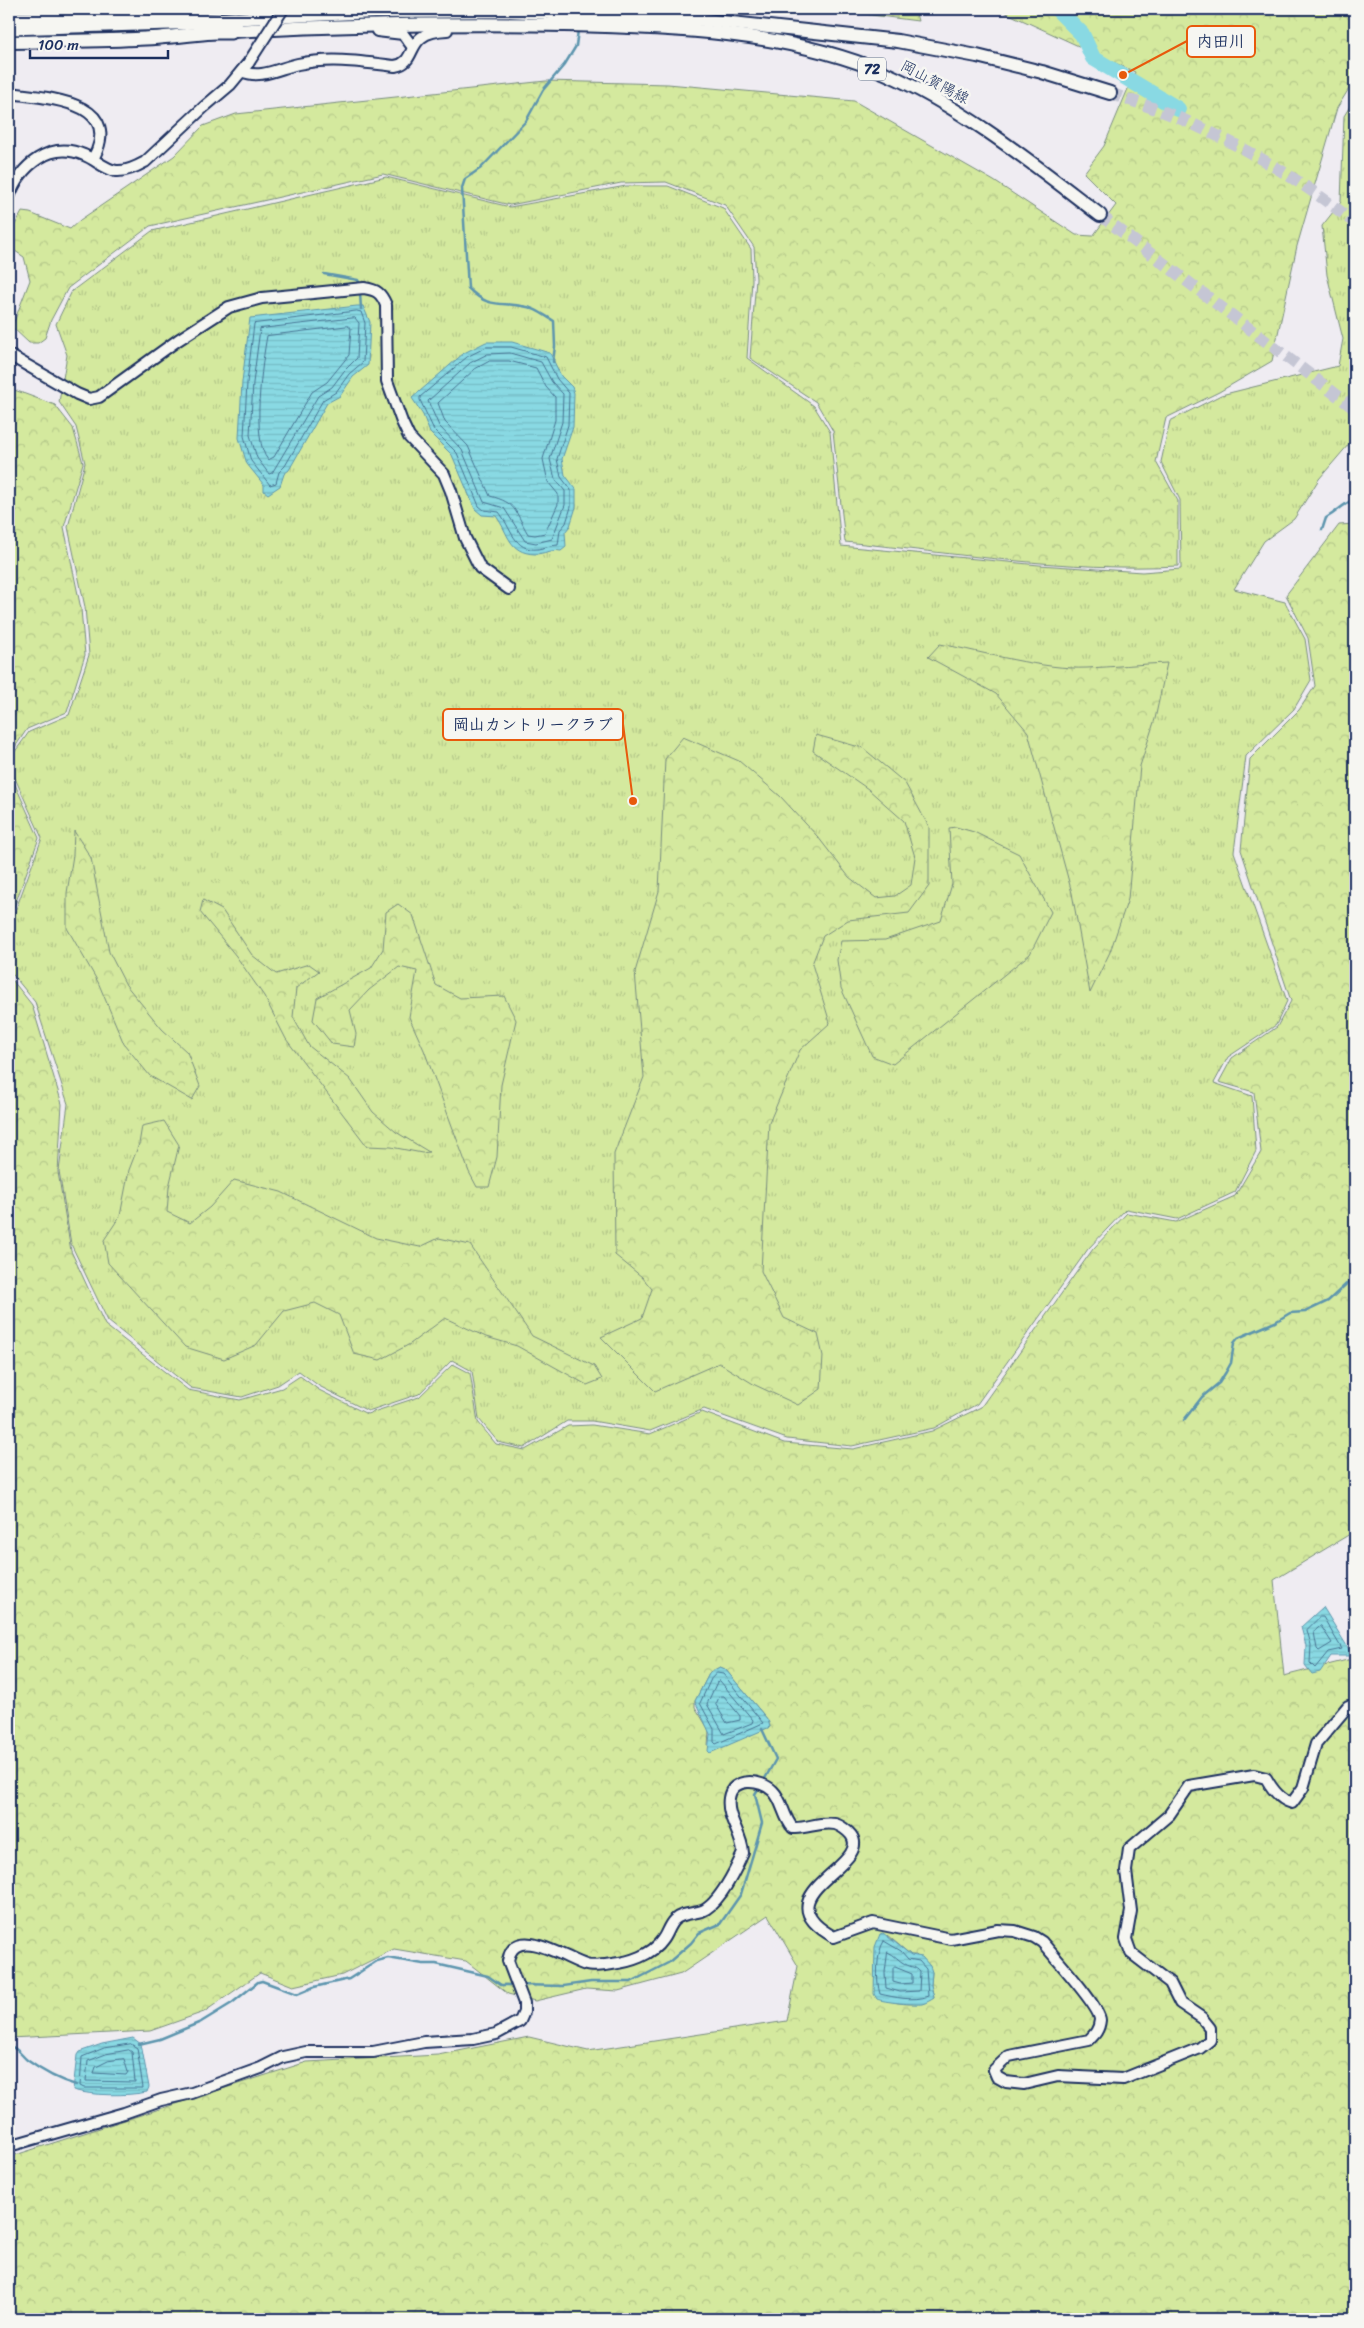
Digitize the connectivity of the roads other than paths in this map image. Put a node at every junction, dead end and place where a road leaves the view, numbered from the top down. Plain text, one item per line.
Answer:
1 (308, 9) edge
2 (503, 10) edge
3 (283, 13) edge
4 (9, 18) edge
5 (565, 19) junction
6 (497, 24) junction
7 (233, 25) junction
8 (9, 27) edge
9 (296, 29) junction
10 (9, 36) edge
11 (9, 42) edge
12 (412, 46) junction
13 (242, 71) junction
14 (9, 93) edge
15 (1110, 93) tunnel mouth
16 (93, 159) junction
17 (9, 197) edge
18 (1100, 215) tunnel mouth
19 (9, 355) edge
20 (509, 588) dead end
21 (1355, 1707) edge
22 (9, 2146) edge

1 - 3 street
2 - 3 main road, 岡山賀陽線 / 72
2 - 5 main road, 岡山賀陽線 / 72
3 - 7 main road, 岡山賀陽線 / 72
3 - 13 street, bridge
4 - 7 main road, 岡山賀陽線 / 72
5 - 6 main road, 岡山賀陽線 / 72
5 - 15 main road, 岡山賀陽線 / 72
5 - 18 main road, 岡山賀陽線 / 72
6 - 9 main road, 岡山賀陽線 / 72
6 - 12 street
7 - 8 highway, 72
7 - 9 main road, 岡山賀陽線 / 72
7 - 10 highway, 72
7 - 11 main road, 岡山賀陽線 / 72
9 - 12 street
12 - 13 street
13 - 16 street
14 - 16 street
16 - 17 street
19 - 20 street
21 - 22 street

